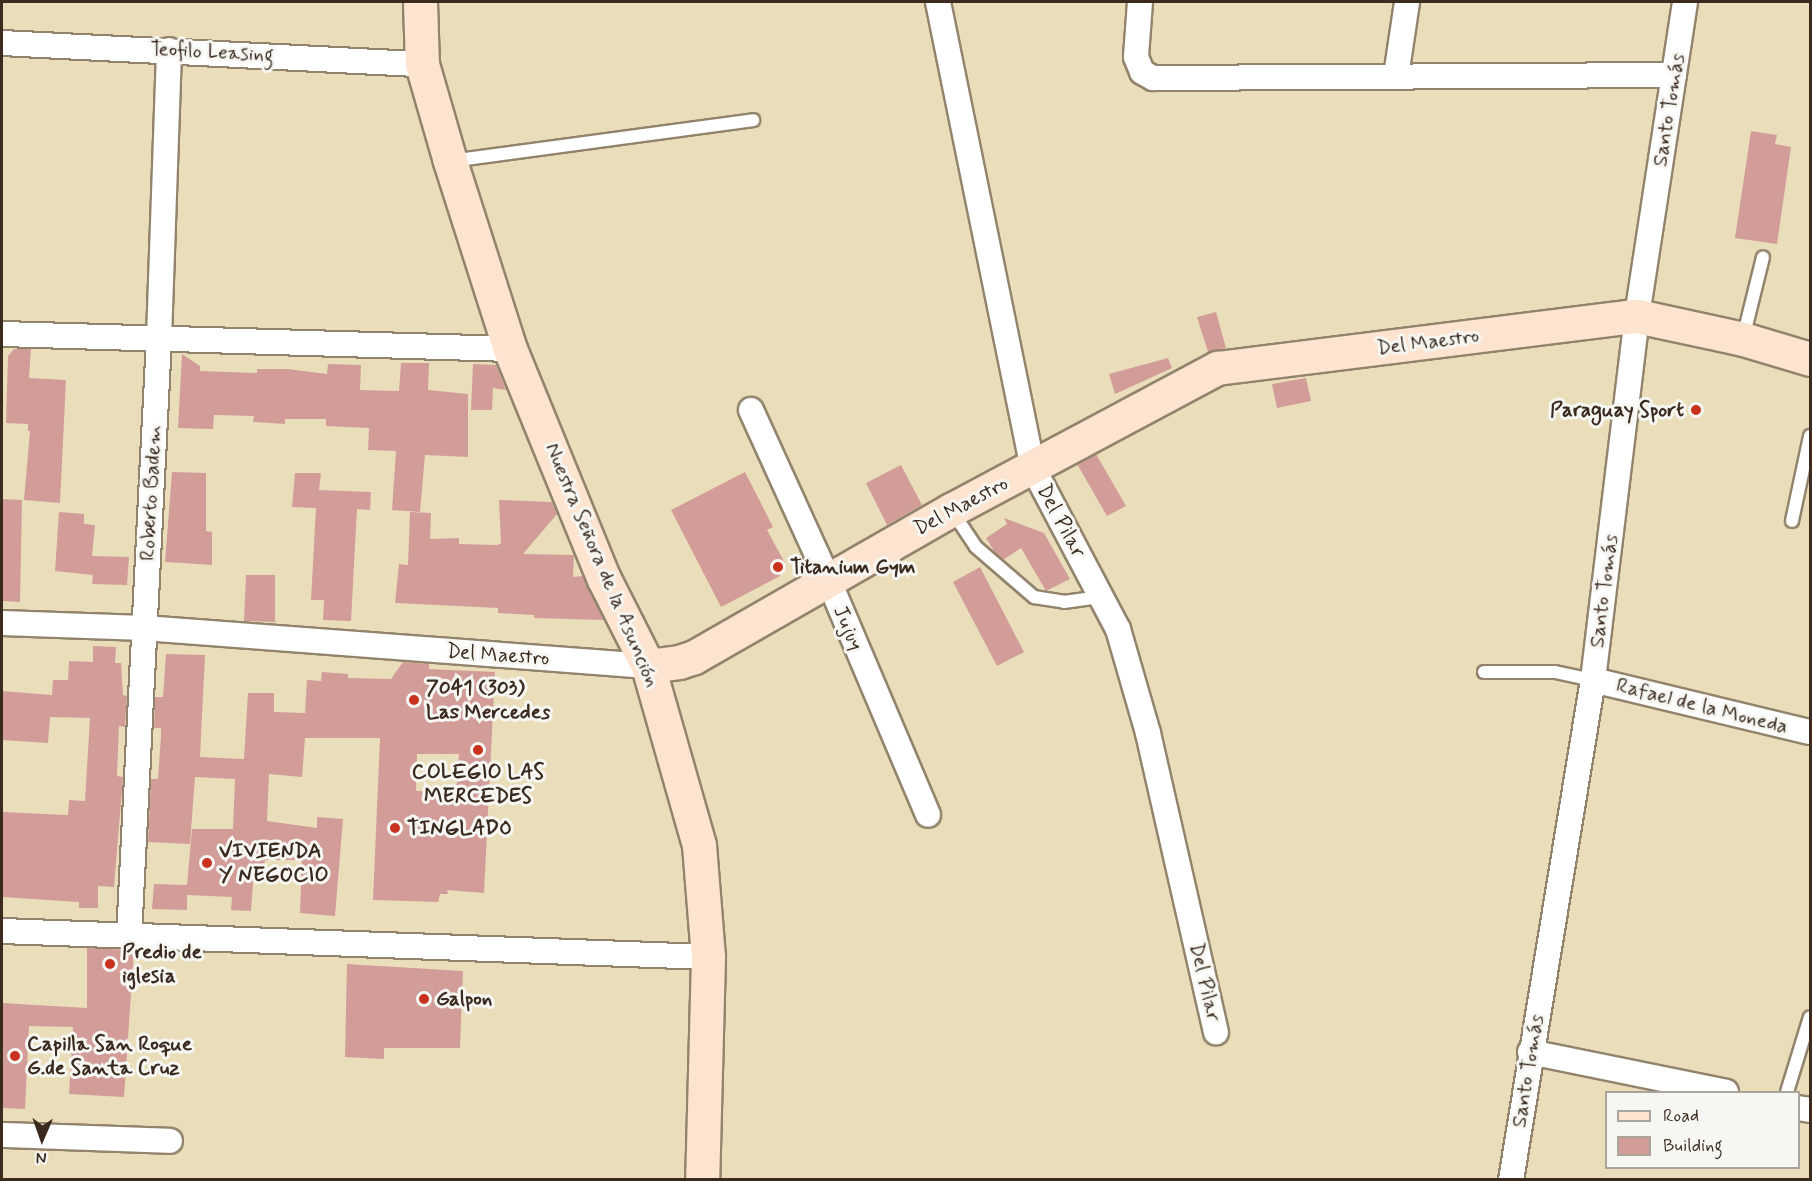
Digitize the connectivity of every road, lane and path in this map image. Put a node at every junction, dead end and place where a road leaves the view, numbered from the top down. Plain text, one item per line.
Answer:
1 (420, 2) edge
2 (938, 2) edge
3 (1140, 2) edge
4 (1407, 2) edge
5 (1685, 2) edge
6 (2, 43) edge
7 (169, 50) junction
8 (422, 64) junction
9 (1674, 75) junction
10 (1396, 76) junction
11 (753, 120) dead end
12 (450, 161) junction
13 (1763, 257) dead end
14 (1637, 316) junction
15 (2, 334) edge
16 (159, 338) junction
17 (1743, 339) junction
18 (510, 348) junction
19 (1810, 359) edge
20 (750, 410) dead end
21 (1810, 436) edge
22 (1033, 468) junction
23 (951, 510) junction
24 (1792, 521) dead end
25 (828, 579) junction
26 (1100, 597) junction
27 (2, 623) edge
28 (144, 628) junction
29 (648, 666) junction
30 (1484, 672) dead end
31 (1593, 680) junction
32 (1810, 732) edge
33 (928, 815) dead end
34 (2, 931) edge
35 (129, 937) junction
36 (708, 957) junction
37 (1810, 1017) edge
38 (1216, 1032) dead end
39 (1530, 1052) junction
40 (1721, 1091) edge
41 (1787, 1091) edge
42 (2, 1135) edge
43 (170, 1141) dead end
44 (702, 1179) edge
45 (1511, 1179) edge

1 - 8 street, Nuestra Señora de la Asunción
2 - 22 street, Del Pilar
3 - 10 street
4 - 10 street
5 - 9 street, Santo Tomás
6 - 7 street, Teofilo Leasing
7 - 8 street, Teofilo Leasing
7 - 16 street, Roberto Badem
8 - 12 street, Nuestra Señora de la Asunción
9 - 10 street
9 - 14 street, Santo Tomás
11 - 12 lane
12 - 18 street, Nuestra Señora de la Asunción
13 - 17 lane
14 - 17 street, Del Maestro
14 - 22 street, Del Maestro
14 - 31 street, Santo Tomás
15 - 16 street
16 - 18 street
16 - 28 street, Roberto Badem
17 - 19 street, Del Maestro
18 - 29 street, Nuestra Señora de la Asunción
20 - 25 street, Jujuy
21 - 24 lane
22 - 23 street, Del Maestro
22 - 26 street, Del Pilar
23 - 25 street, Del Maestro
23 - 26 lane
25 - 29 street, Del Maestro
25 - 33 street, Jujuy
26 - 38 street, Del Pilar
27 - 28 street, Del Maestro
28 - 29 street, Del Maestro
28 - 35 street, Roberto Badem
29 - 36 street, Nuestra Señora de la Asunción
30 - 31 lane
31 - 32 street, Rafael de la Moneda
31 - 39 street, Santo Tomás
34 - 35 street
35 - 36 street
36 - 44 street, Nuestra Señora de la Asunción
37 - 41 lane
39 - 40 street
39 - 45 street, Santo Tomás
42 - 43 street

